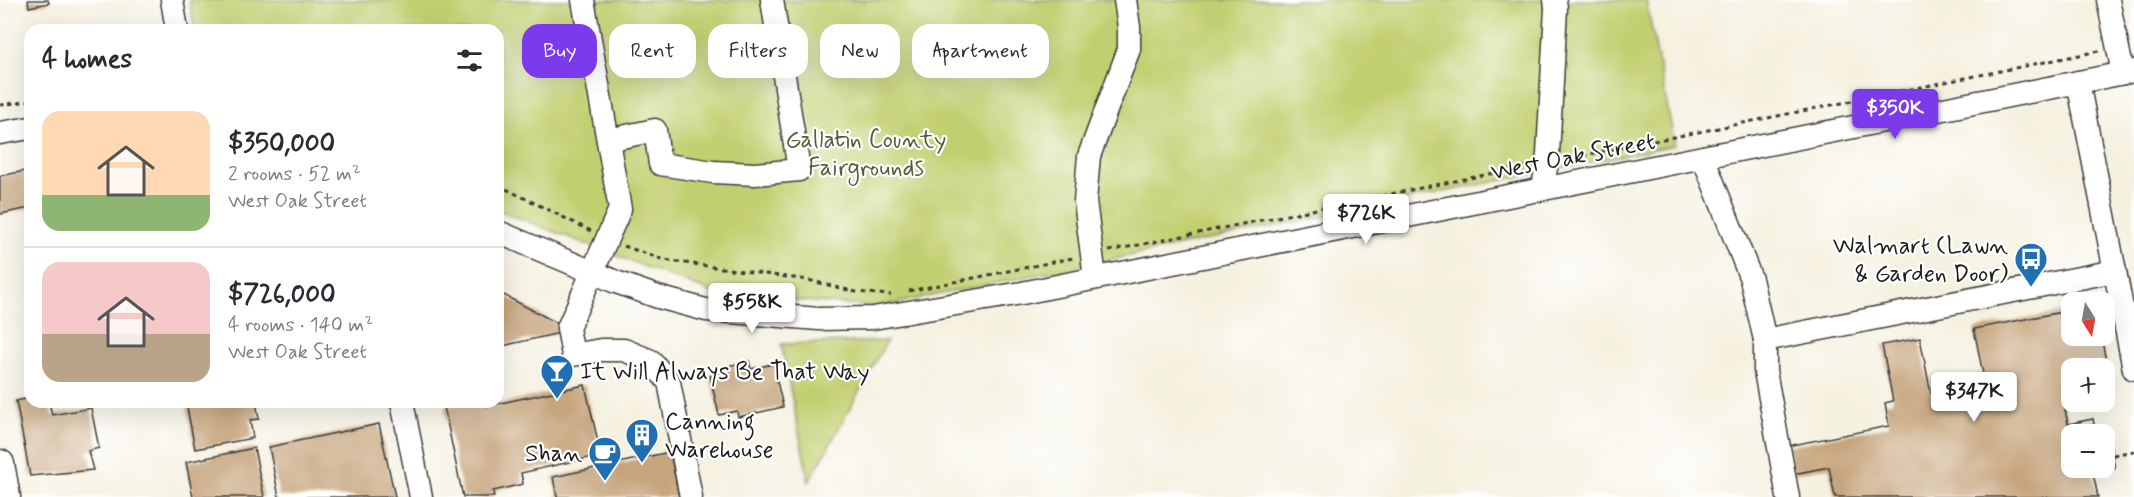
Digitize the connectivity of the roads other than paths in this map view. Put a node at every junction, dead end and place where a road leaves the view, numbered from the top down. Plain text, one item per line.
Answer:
1 (172, 0) edge
2 (583, 0) edge
3 (772, 0) edge
4 (1125, 0) edge
5 (1555, 0) edge
6 (2108, 0) edge
7 (176, 24) edge
8 (2128, 72) edge
9 (2078, 82) junction
10 (24, 129) edge
11 (0, 133) edge
12 (608, 140) junction
13 (1703, 157) junction
14 (1543, 189) junction
15 (504, 235) edge
16 (2115, 271) junction
17 (591, 272) junction
18 (1095, 278) junction
19 (1765, 340) junction
20 (2134, 369) edge
21 (403, 408) edge
22 (0, 464) edge
23 (6, 497) edge
24 (421, 497) edge
25 (691, 497) edge
26 (1788, 497) edge

1 - 7 street
2 - 12 street
3 - 12 street
4 - 18 street
5 - 14 street
6 - 8 street
8 - 9 street, West Oak Street
9 - 13 street, West Oak Street
9 - 16 street
10 - 11 street
12 - 17 street
13 - 14 street, West Oak Street
13 - 19 street
14 - 18 street, West Oak Street
15 - 17 street, West Oak Street
16 - 19 street
16 - 20 street
17 - 18 street, West Oak Street
17 - 25 street
19 - 26 street
21 - 24 street
22 - 23 main road

